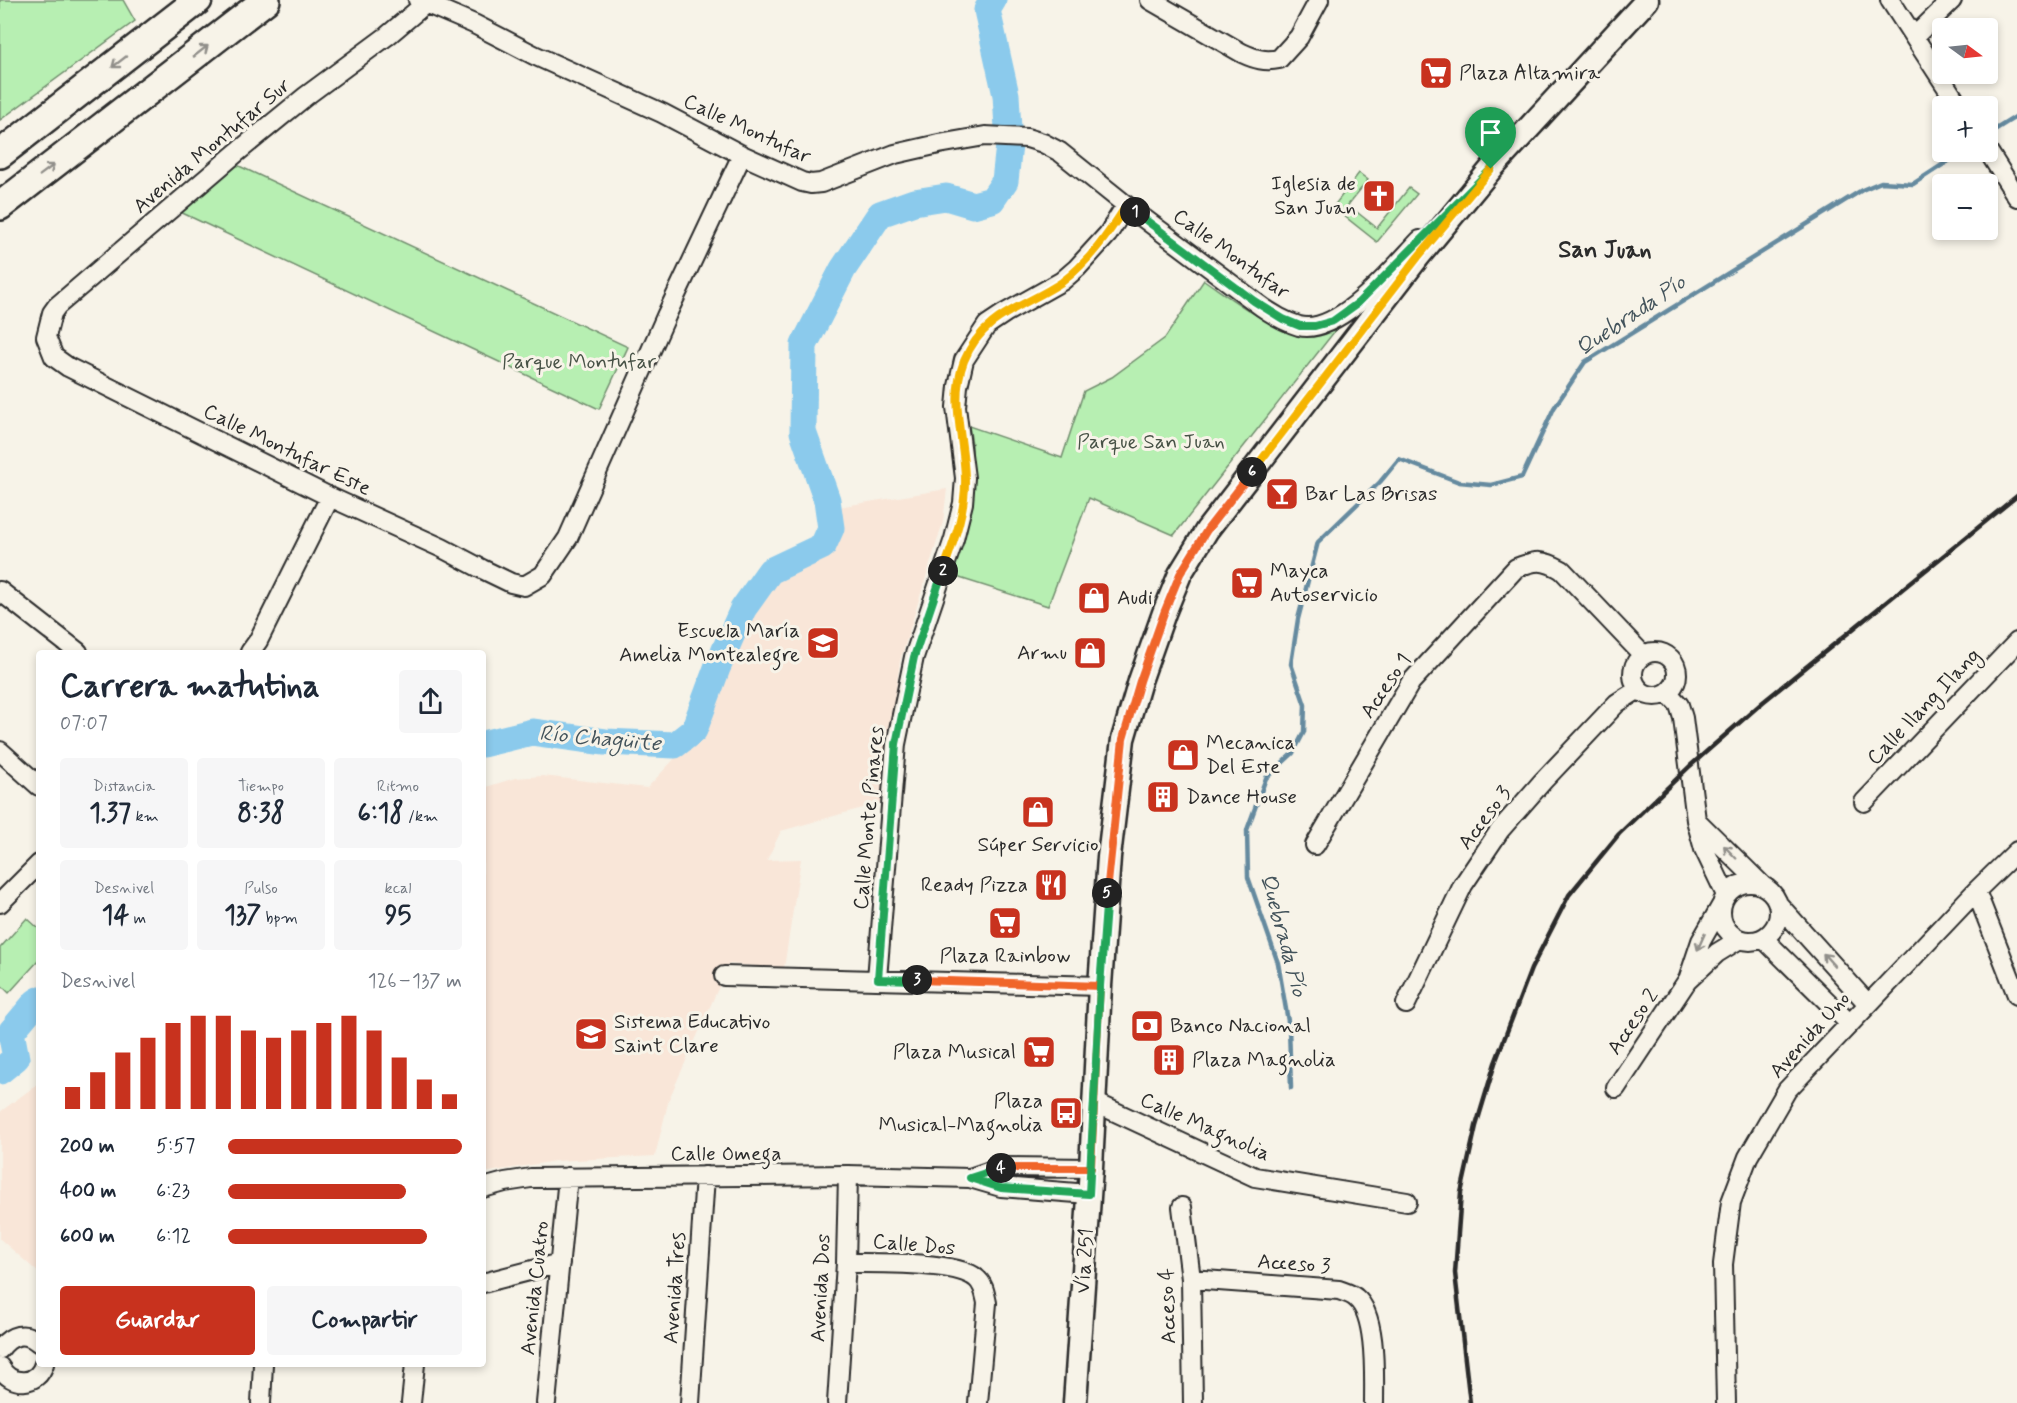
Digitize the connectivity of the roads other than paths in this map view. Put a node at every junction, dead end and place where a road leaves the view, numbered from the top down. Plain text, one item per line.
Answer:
1 (198, 0) edge
2 (266, 0) edge
3 (1319, 0) edge
4 (1647, 0) edge
5 (1890, 0) edge
6 (1952, 0) edge
7 (422, 2) edge
8 (1157, 2) edge
9 (1914, 37) junction
10 (1952, 96) edge
11 (0, 154) edge
12 (742, 155) junction
13 (1995, 162) edge
14 (1491, 169) junction
15 (2017, 196) edge
16 (0, 206) edge
17 (1126, 206) junction
18 (46, 337) joint
19 (330, 496) junction
20 (0, 591) edge
21 (2017, 642) edge
22 (75, 650) edge
23 (251, 650) edge
24 (1643, 656) junction
25 (1639, 689) junction
26 (1668, 693) junction
27 (0, 751) edge
28 (36, 783) edge
29 (1864, 802) dead end
30 (1696, 820) junction
31 (1316, 845) dead end
32 (2017, 851) edge
33 (36, 867) edge
34 (1762, 885) junction
35 (1976, 891) junction
36 (1724, 900) junction
37 (0, 903) edge
38 (1779, 905) junction
39 (1764, 939) junction
40 (1738, 940) junction
41 (724, 976) dead end
42 (878, 979) junction
43 (1687, 981) junction
44 (1100, 986) junction
45 (2017, 995) edge
46 (1406, 1004) dead end
47 (1868, 1004) junction
48 (1850, 1024) junction
49 (1616, 1088) dead end
50 (1094, 1102) junction
51 (1091, 1168) junction
52 (848, 1175) junction
53 (705, 1176) junction
54 (568, 1177) junction
55 (970, 1178) junction
56 (486, 1187) edge
57 (1089, 1194) junction
58 (1407, 1202) dead end
59 (1182, 1207) dead end
60 (560, 1263) junction
61 (846, 1263) junction
62 (1191, 1279) junction
63 (486, 1282) edge
64 (36, 1341) edge
65 (0, 1349) edge
66 (43, 1367) edge
67 (263, 1367) edge
68 (415, 1367) edge
69 (1, 1371) edge
70 (261, 1403) edge
71 (411, 1403) edge
72 (546, 1403) edge
73 (690, 1403) edge
74 (837, 1403) edge
75 (978, 1403) edge
76 (1075, 1403) edge
77 (1193, 1403) edge
78 (1374, 1403) edge
79 (1726, 1403) edge

1 -> 11 highway
16 -> 2 highway
3 - 8 street
4 - 14 main road, Vía 251
5 - 9 street
6 - 9 street
7 - 12 street, Calle Montufar
7 - 18 street, Avenida Montufar Sur
9 - 10 street
12 - 17 street, Calle Montufar
12 - 19 street, Calle Montufar Este
13 - 15 street
14 - 17 street, Calle Montufar
14 - 44 main road, Vía 251
17 - 42 street, Calle Monte Pinares
18 - 19 street, Calle Montufar Este
19 - 23 street
20 - 22 street
21 - 29 street, Calle Ilang Ilang
24 - 25 street
24 - 26 street
24 - 31 street, Acceso 1
25 - 26 street
25 - 46 street, Acceso 3
26 - 30 street
27 - 28 street
34 -> 30 street
30 - 36 street
32 - 35 street, Avenida Uno
33 - 37 street
34 - 36 street
34 - 38 street
35 - 45 street
35 - 47 street, Avenida Uno
36 - 40 street
36 -> 43 street, Acceso 2
38 - 39 street
47 -> 38 street
39 - 40 street
39 - 48 street
40 - 43 street, Acceso 2
41 - 42 street
42 - 44 street
43 - 49 street, Acceso 2
44 - 50 main road, Vía 251
47 - 48 street, Avenida Uno
48 - 79 street, Avenida Uno
50 - 51 main road, Vía 251
50 - 58 street, Calle Magnolia
51 - 55 street, Calle Omega
51 - 57 main road, Vía 251
52 - 53 street, Calle Omega
52 - 55 street, Calle Omega
52 - 61 street, Avenida Dos
53 - 54 street, Calle Omega
53 - 73 street, Avenida Tres
54 - 56 street, Calle Omega
54 - 60 street, Avenida Cuatro
55 - 57 street, Calle Omega
57 - 76 main road, Vía 251
59 - 62 street, Acceso 4
60 - 63 street
60 - 72 street, Avenida Cuatro
61 - 74 street, Avenida Dos
61 - 75 street, Calle Dos
62 - 77 street, Acceso 4
62 - 78 street, Acceso 3
64 - 65 street
66 - 69 street
67 - 70 street
68 - 71 street

